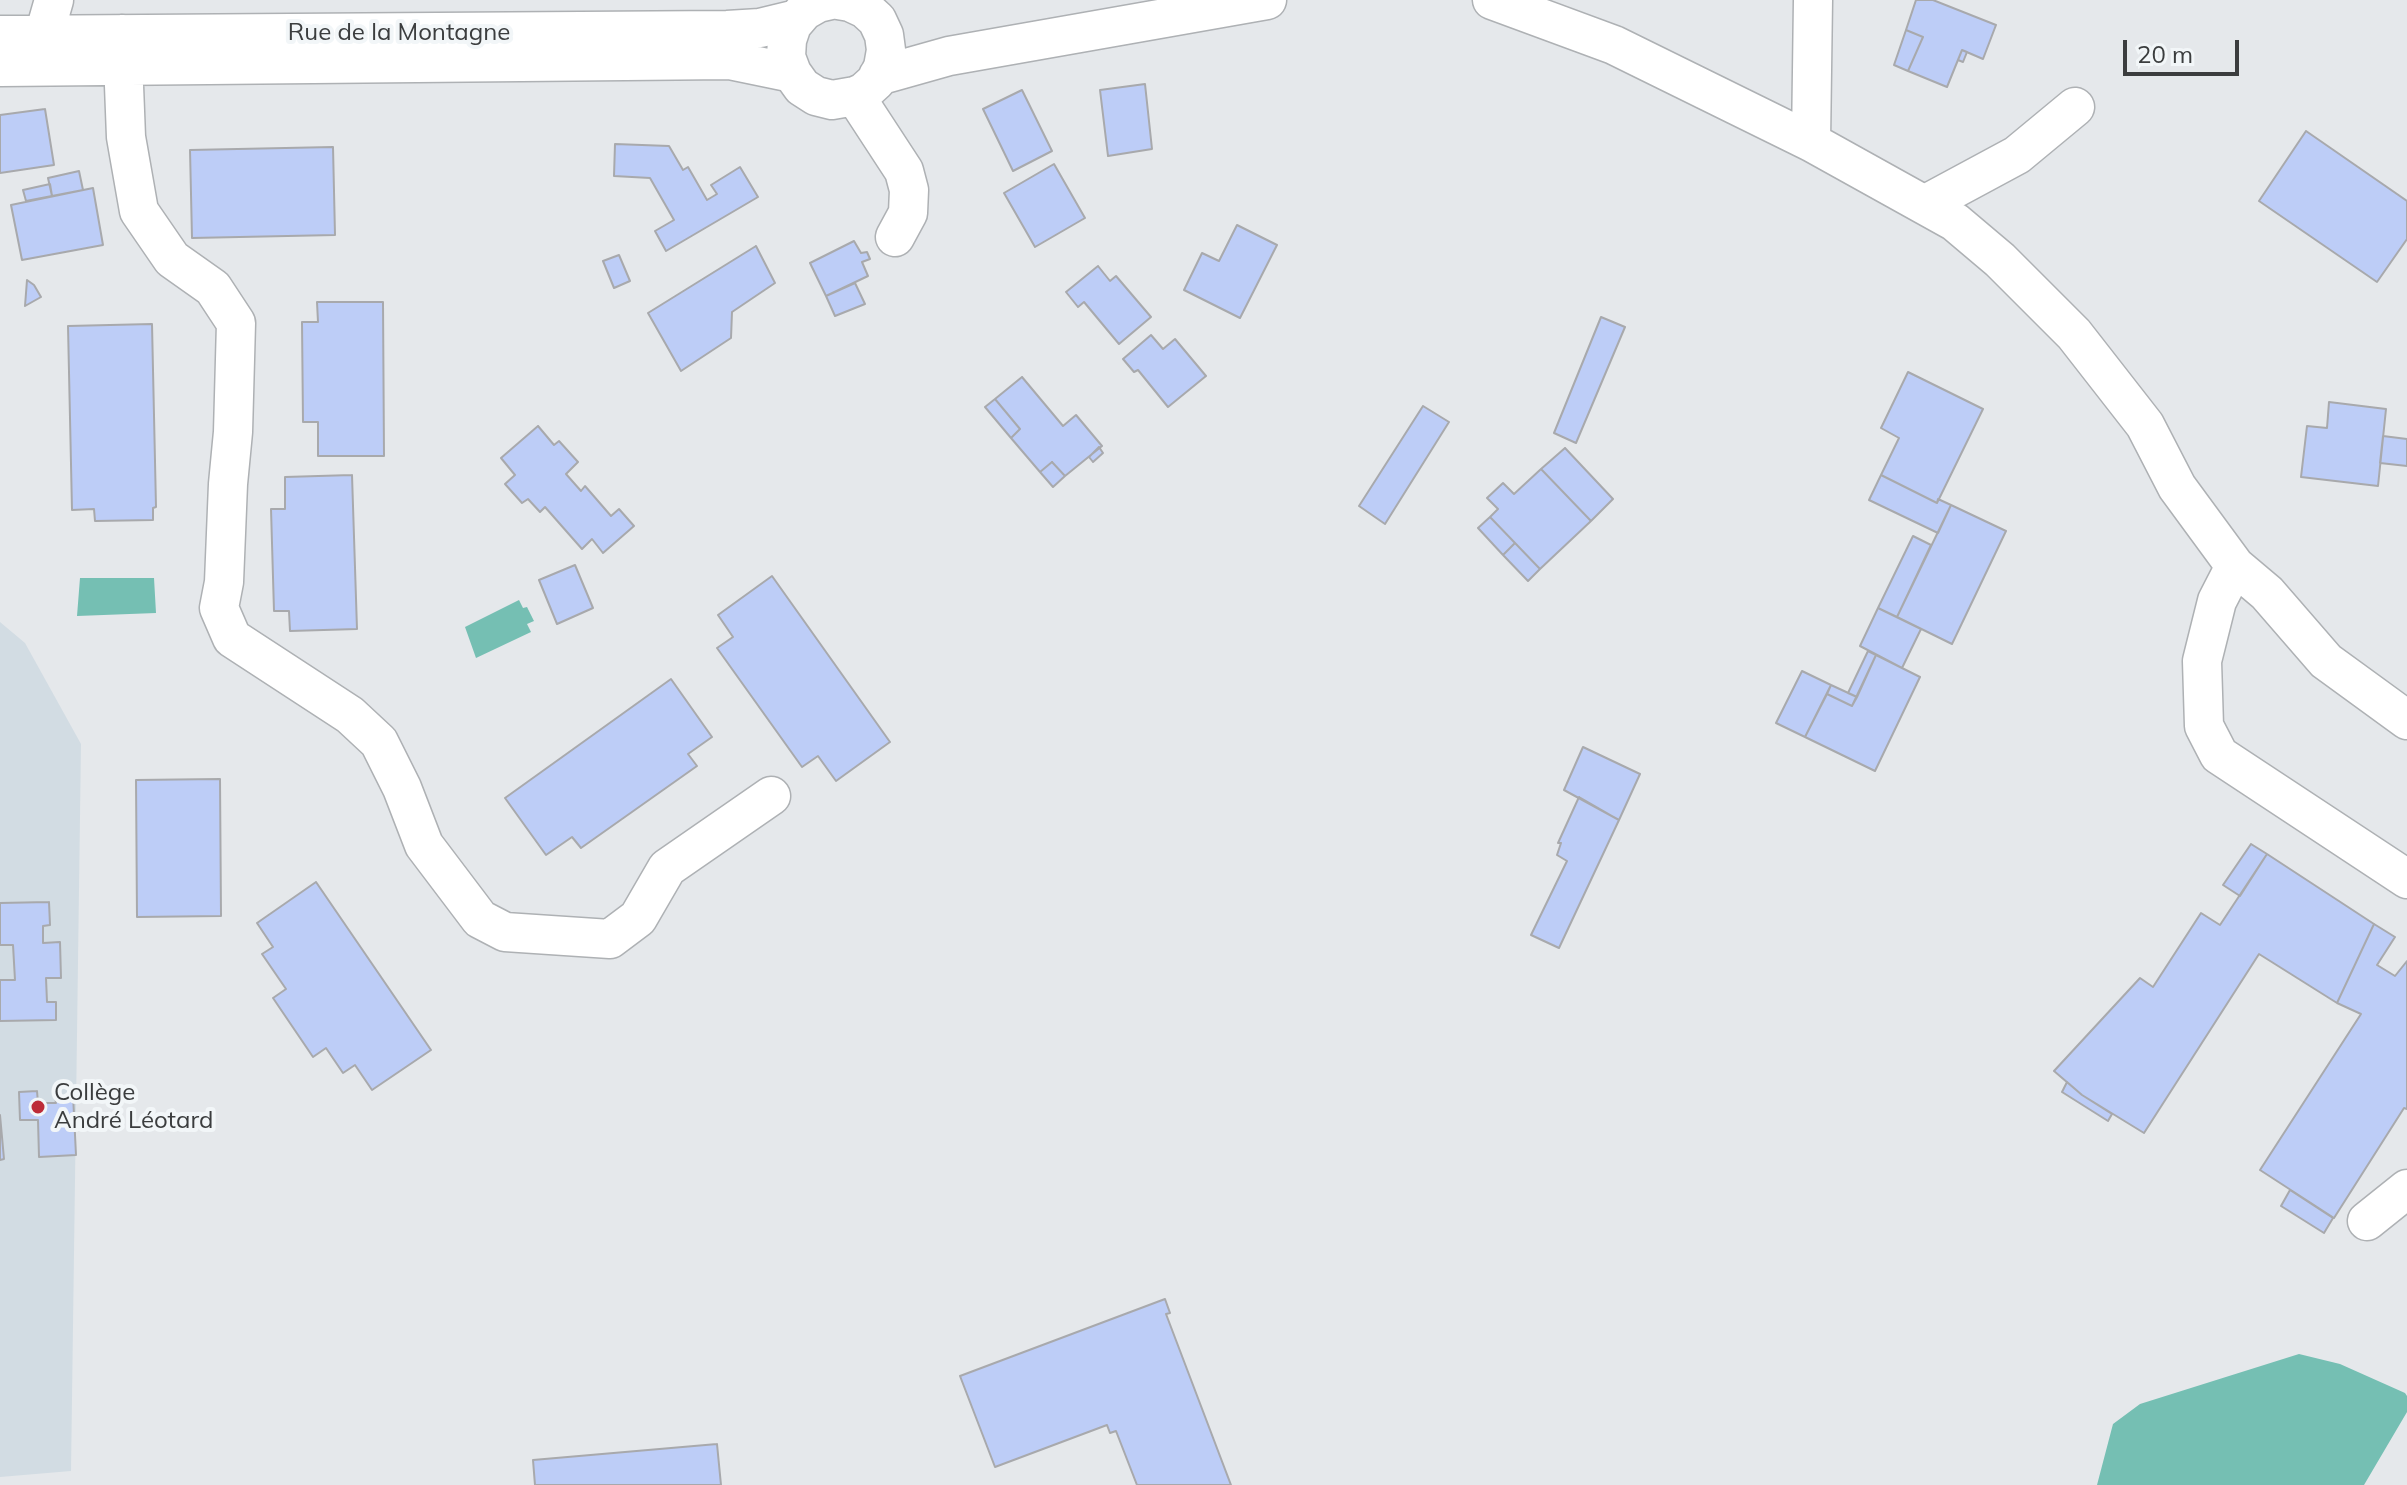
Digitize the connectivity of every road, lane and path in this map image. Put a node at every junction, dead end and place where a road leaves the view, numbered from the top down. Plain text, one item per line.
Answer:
1 (1267, 0) edge
2 (1492, 0) edge
3 (1813, 0) edge
4 (836, 7) edge
5 (372, 32) edge
6 (0, 35) edge
7 (33, 42) edge
8 (123, 50) junction
9 (949, 56) junction
10 (792, 73) junction
11 (867, 86) junction
12 (2075, 107) dead end
13 (1811, 142) junction
14 (1940, 213) junction
15 (895, 237) dead end
16 (2235, 566) junction
17 (2407, 720) edge
18 (771, 796) dead end
19 (2407, 879) edge
20 (2407, 1189) edge
21 (2367, 1221) dead end

1 - 9 street
2 - 13 street
3 - 13 street
4 - 5 street, Rue de la Montagne
4 - 9 street
4 - 10 street
4 - 11 street
5 - 8 street, Rue de la Montagne
5 - 10 street, Rue de la Montagne
6 - 7 street, Rue de la Montagne
7 - 8 street, Rue de la Montagne
8 - 18 street
9 - 11 street
10 - 11 street
11 - 15 street
12 - 14 street
13 - 14 street
14 - 16 street
16 - 17 street
16 - 19 street
20 - 21 street

